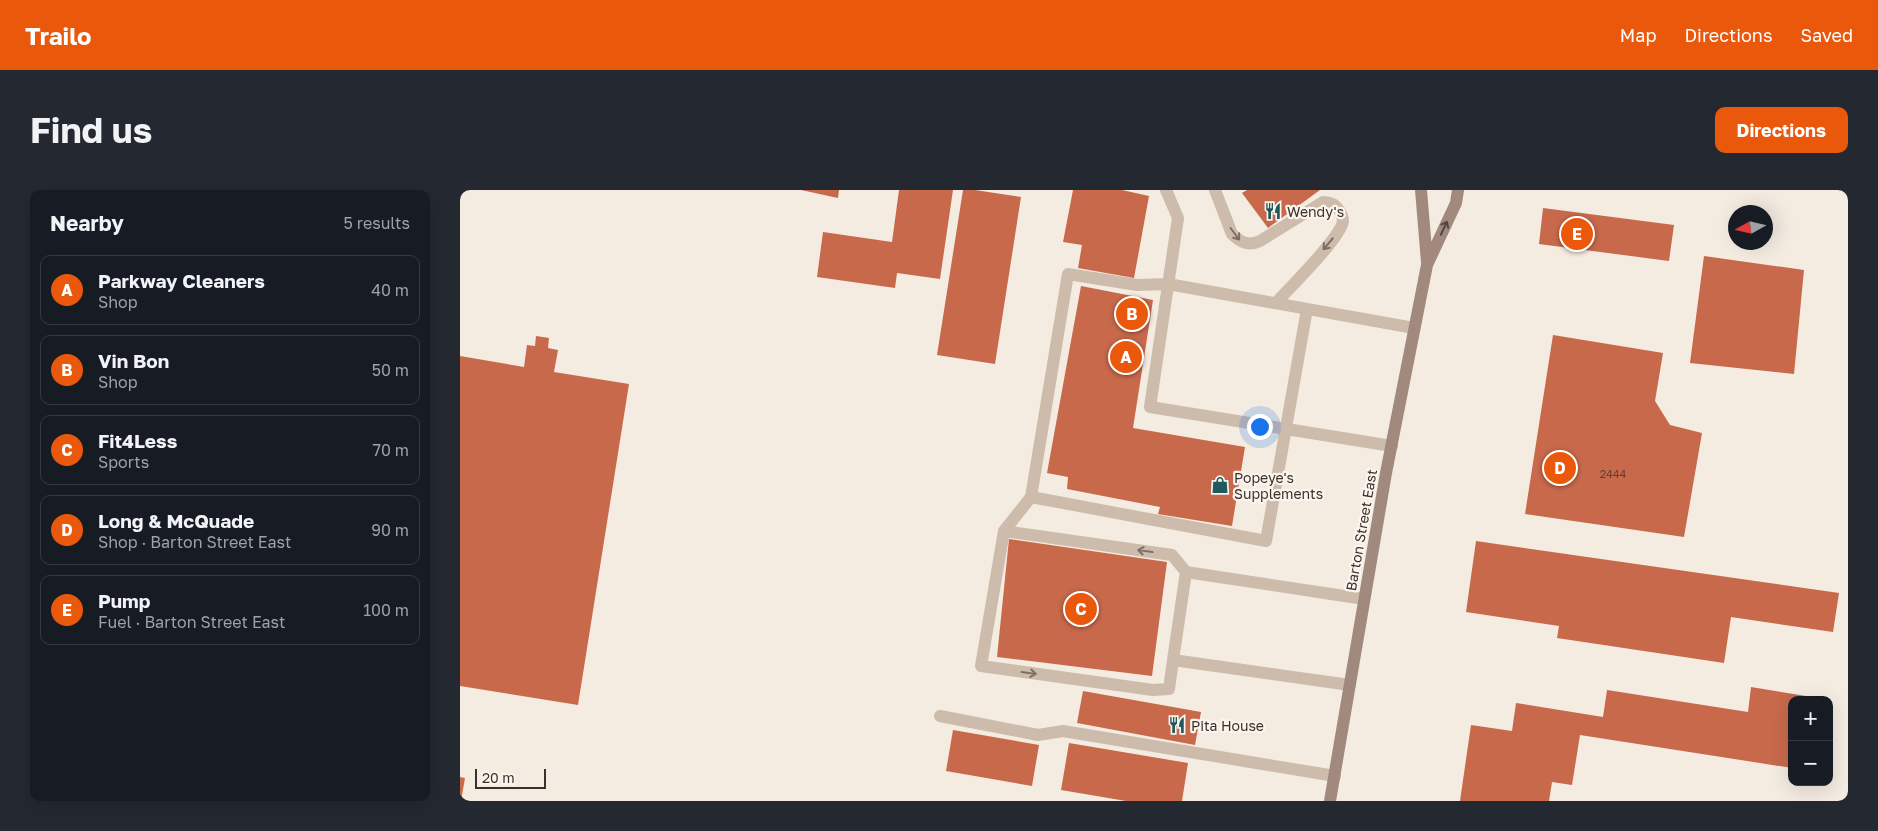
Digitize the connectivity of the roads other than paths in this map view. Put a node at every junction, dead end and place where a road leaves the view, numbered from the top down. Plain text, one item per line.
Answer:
1 (1166, 190) edge
2 (1215, 190) edge
3 (1421, 190) edge
4 (1458, 190) edge
5 (1427, 264) junction
6 (1168, 284) junction
7 (1276, 303) junction
8 (1307, 309) junction
9 (1414, 328) junction
10 (1287, 429) junction
11 (1392, 446) junction
12 (1031, 497) junction
13 (1004, 531) junction
14 (1186, 572) junction
15 (1364, 599) junction
16 (1173, 660) junction
17 (1350, 685) junction
18 (940, 716) dead end
19 (1335, 776) junction
20 (1330, 801) edge

1 - 6 lane
2 -> 7 lane
3 - 5 main road, Barton Street East
5 -> 4 main road, Barton Street East
5 - 9 main road, Barton Street East
6 - 7 lane
6 - 10 lane
6 - 12 lane
7 - 8 lane
8 - 9 lane
8 - 10 lane
9 - 11 main road, Barton Street East
10 - 11 lane
10 - 12 lane
11 - 15 main road, Barton Street East
12 - 13 lane
14 -> 13 lane
13 -> 16 lane
14 - 15 lane
14 - 16 lane
15 - 17 main road, Barton Street East
16 - 17 lane
17 - 19 main road, Barton Street East
18 - 19 lane
19 - 20 main road, Barton Street East

